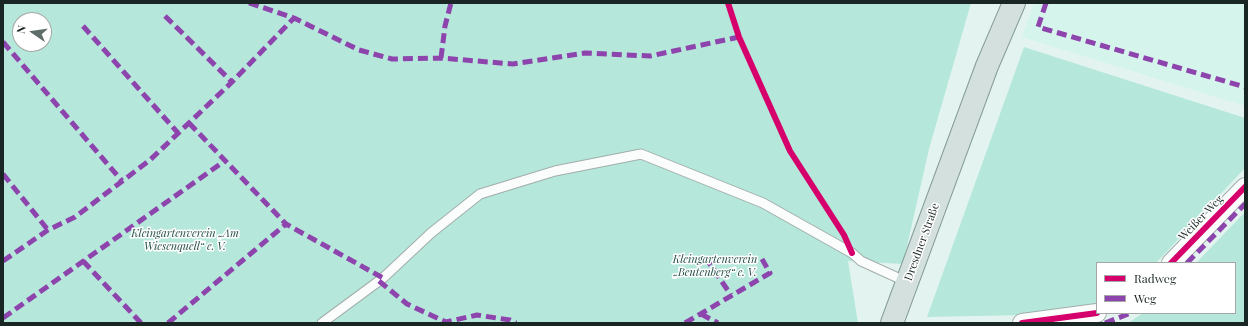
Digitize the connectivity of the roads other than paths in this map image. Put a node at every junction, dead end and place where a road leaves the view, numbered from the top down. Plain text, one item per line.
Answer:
1 (1001, 3) edge
2 (1014, 3) edge
3 (987, 66) junction
4 (1245, 187) edge
5 (1172, 262) edge
6 (907, 282) junction
7 (1096, 313) edge
8 (322, 323) edge
9 (892, 323) edge
10 (1022, 323) edge

1 - 3 main road
2 - 3 main road
3 - 6 main road, Dresdner Straße
4 - 5 street, Weißer Weg
6 - 8 lane
6 - 9 main road, Dresdner Straße
7 - 10 street

